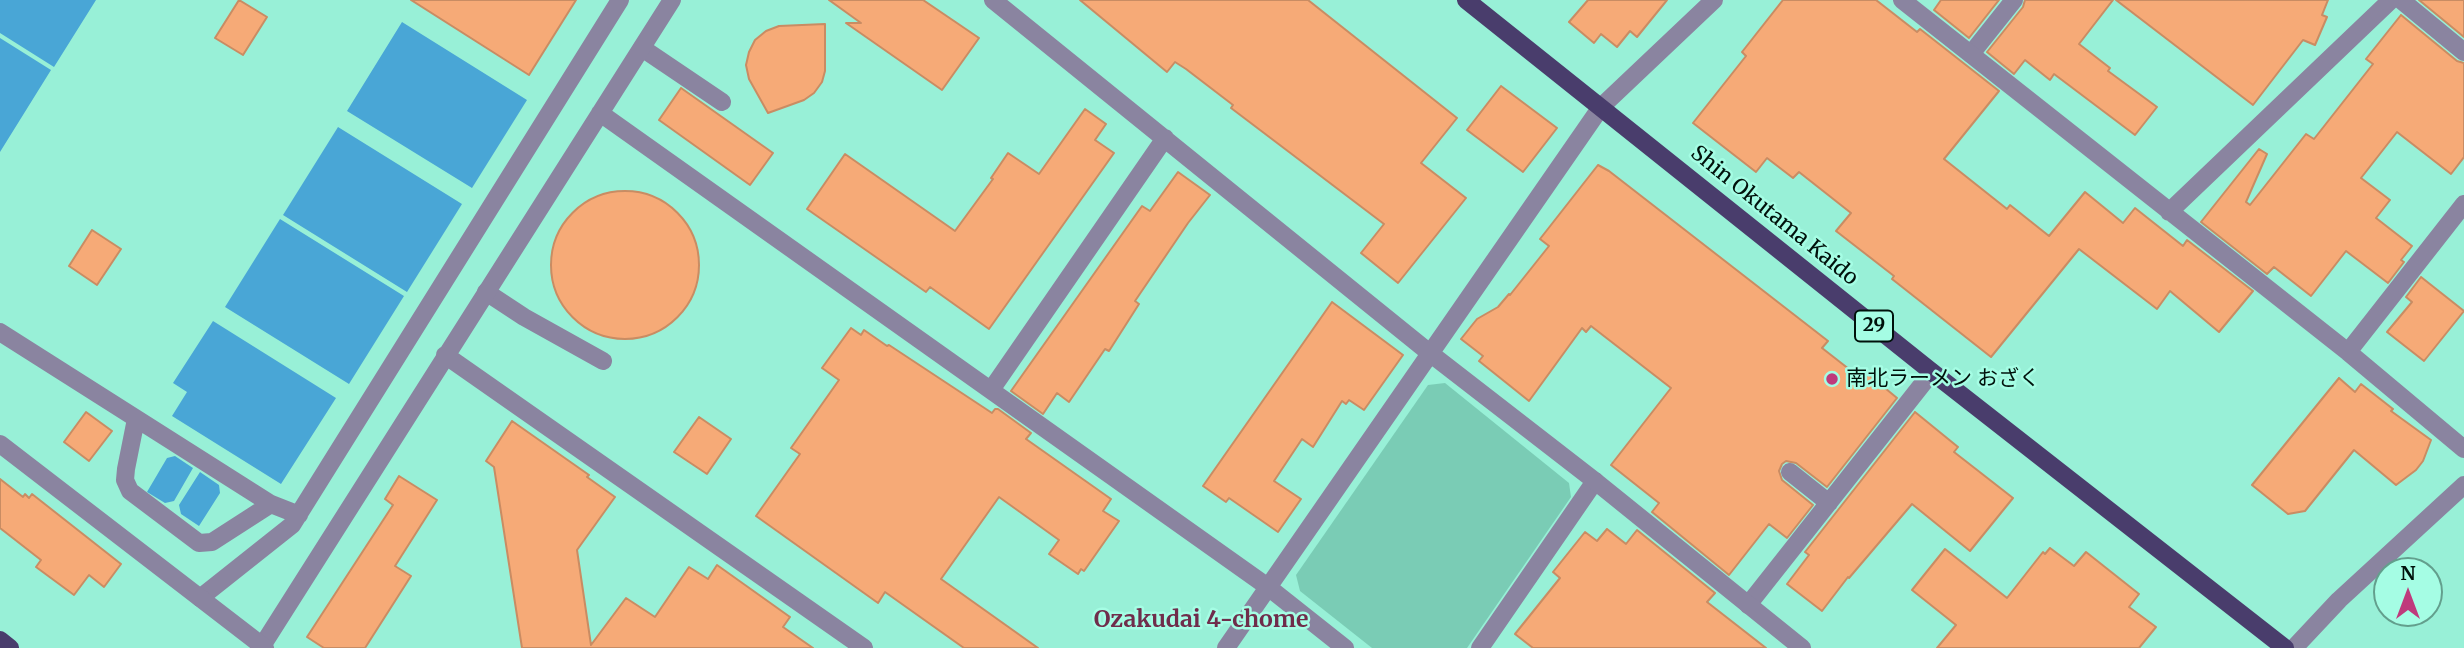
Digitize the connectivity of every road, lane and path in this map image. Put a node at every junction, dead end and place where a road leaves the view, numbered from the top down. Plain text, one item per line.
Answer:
1 (620, 0) edge
2 (672, 0) edge
3 (993, 0) edge
4 (1466, 0) edge
5 (1714, 0) edge
6 (1902, 0) edge
7 (2014, 0) edge
8 (2390, 0) edge
9 (2401, 0) edge
10 (642, 48) junction
11 (2464, 52) edge
12 (1971, 54) junction
13 (722, 102) dead end
14 (1601, 107) junction
15 (600, 113) junction
16 (1165, 138) junction
17 (2464, 204) edge
18 (2169, 212) junction
19 (486, 292) junction
20 (0, 332) edge
21 (2348, 352) junction
22 (1431, 354) junction
23 (445, 355) junction
24 (603, 361) dead end
25 (1932, 372) junction
26 (991, 390) junction
27 (136, 419) junction
28 (0, 444) edge
29 (2464, 449) edge
30 (1790, 472) dead end
31 (1595, 481) junction
32 (2464, 485) edge
33 (1829, 503) junction
34 (271, 504) junction
35 (299, 514) junction
36 (1268, 587) junction
37 (200, 598) junction
38 (1748, 605) junction
39 (0, 640) edge
40 (852, 645) edge
41 (263, 647) edge
42 (10, 648) edge
43 (1226, 648) edge
44 (1345, 648) edge
45 (1480, 648) edge
46 (1802, 648) edge
47 (2285, 648) edge
48 (2294, 648) edge

1 - 35 street
2 - 10 street
3 - 16 street
4 - 14 main road, Shin Okutama Kaido / 29
5 - 14 street
6 - 12 street
7 - 12 street
8 - 18 street
9 - 11 street
10 - 13 street
10 - 15 street
12 - 18 street
14 - 22 street
14 - 25 main road, Shin Okutama Kaido / 29
15 - 19 street
15 - 26 street
16 - 22 street
16 - 26 street
17 - 21 street
18 - 21 street
19 - 23 street
19 - 24 street
20 - 27 street
21 - 29 street
22 - 31 street
22 - 36 street
23 - 40 street
23 - 41 street
25 - 33 street
25 - 47 main road, Shin Okutama Kaido / 29
26 - 36 street
27 - 34 street
27 - 34 street
28 - 37 street
30 - 33 street
31 - 38 street
31 - 45 street
32 - 48 street
33 - 38 street
34 - 35 street
35 - 37 street
36 - 43 street
36 - 44 street
37 - 41 street
38 - 46 street
39 - 42 main road

